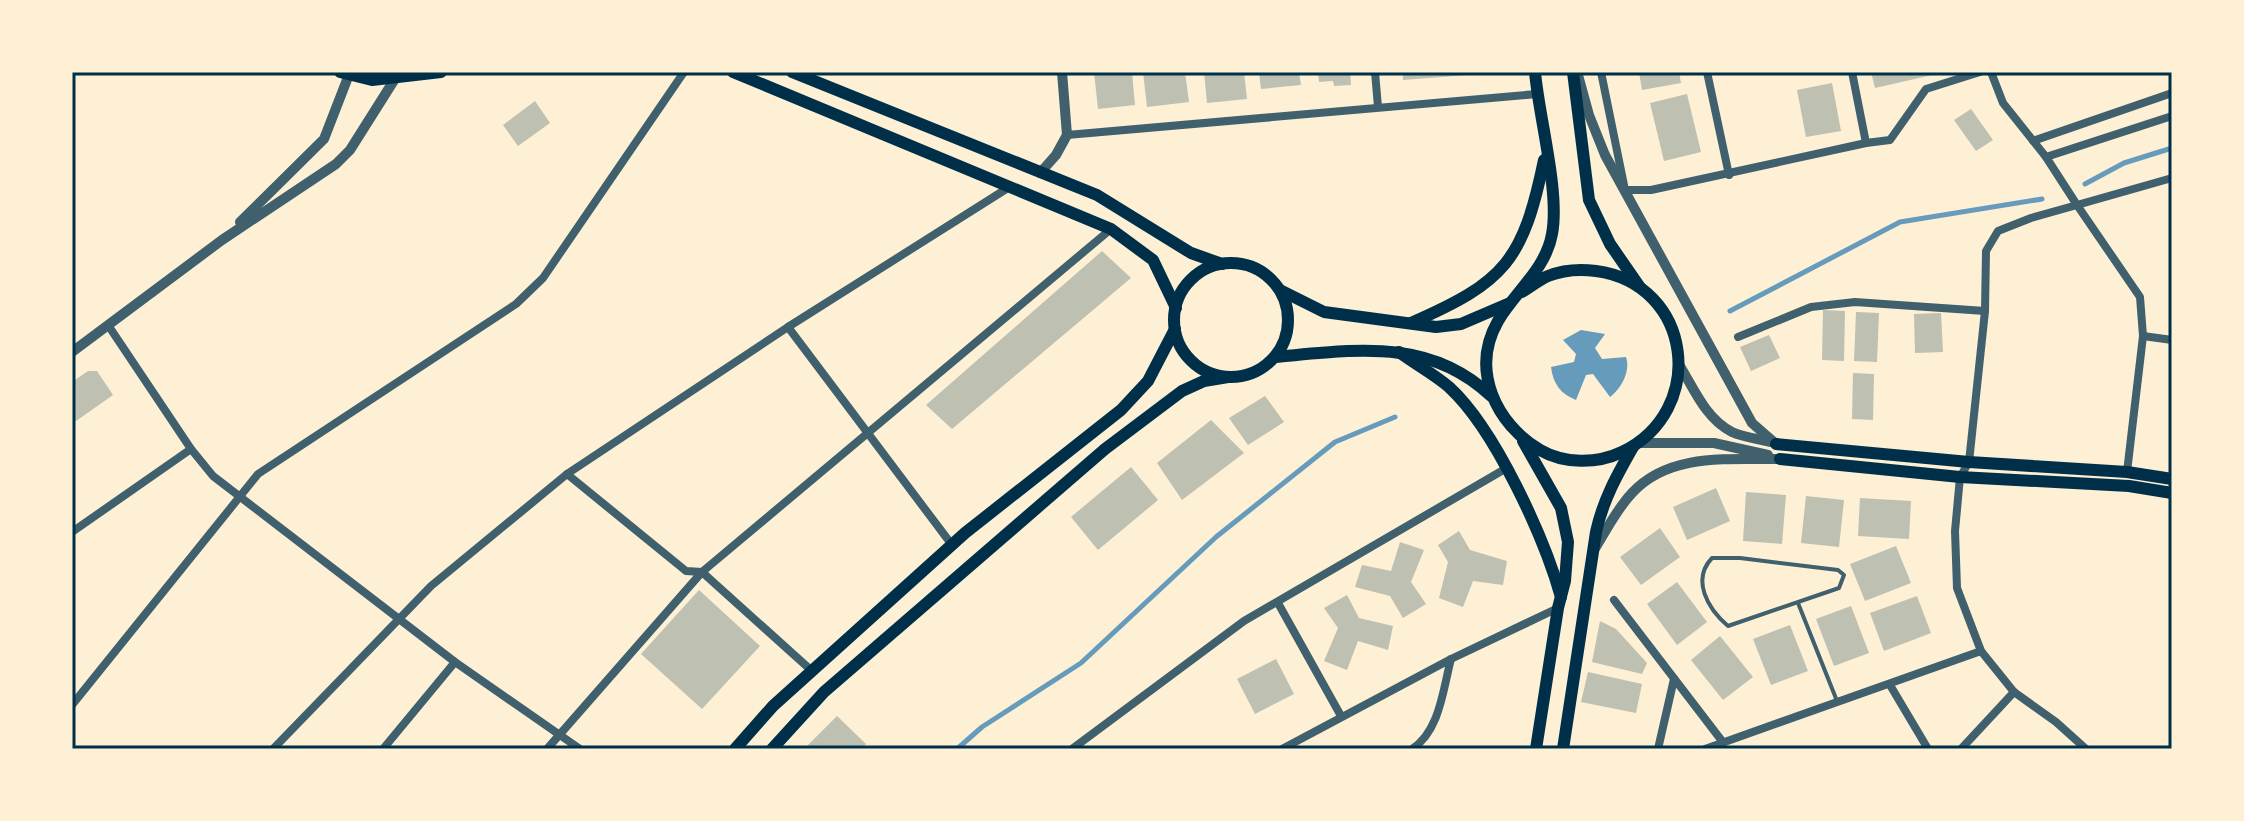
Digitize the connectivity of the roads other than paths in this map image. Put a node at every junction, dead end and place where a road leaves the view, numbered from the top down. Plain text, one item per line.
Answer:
1 (347, 72) edge
2 (441, 72) edge
3 (684, 72) edge
4 (733, 72) edge
5 (792, 72) edge
6 (1062, 72) edge
7 (1375, 72) edge
8 (1535, 72) edge
9 (1575, 72) edge
10 (1601, 72) edge
11 (1707, 72) edge
12 (1852, 72) edge
13 (1980, 72) edge
14 (1991, 72) edge
15 (398, 74) edge
16 (2172, 93) edge
17 (1537, 94) junction
18 (1378, 107) junction
19 (2172, 116) edge
20 (1067, 135) junction
21 (2033, 141) junction
22 (1866, 143) junction
23 (1546, 153) junction
24 (2046, 157) junction
25 (1040, 173) junction
26 (1729, 175) junction
27 (2172, 178) edge
28 (1012, 186) junction
29 (1625, 190) junction
30 (2077, 205) junction
31 (1111, 229) junction
32 (222, 240) junction
33 (1222, 264) junction
34 (1641, 288) junction
35 (1279, 289) junction
36 (1522, 292) junction
37 (1510, 303) junction
38 (1176, 308) junction
39 (1985, 311) junction
40 (1408, 324) junction
41 (108, 325) junction
42 (788, 327) junction
43 (1175, 329) junction
44 (2143, 336) junction
45 (1738, 337) dead end
46 (2172, 340) edge
47 (72, 352) edge
48 (1399, 352) junction
49 (1275, 357) junction
50 (1680, 366) junction
51 (1228, 377) junction
52 (1493, 397) junction
53 (867, 435) junction
54 (1521, 438) junction
55 (1776, 444) junction
56 (1637, 445) junction
57 (191, 449) junction
58 (1780, 459) junction
59 (1969, 462) junction
60 (1505, 469) junction
61 (2127, 472) junction
62 (567, 474) junction
63 (1960, 477) junction
64 (2172, 479) edge
65 (2172, 493) edge
66 (239, 498) junction
67 (72, 532) edge
68 (952, 545) junction
69 (1592, 554) junction
70 (702, 572) junction
71 (1614, 600) dead end
72 (1278, 603) junction
73 (1798, 603) junction
74 (1560, 604) junction
75 (397, 619) junction
76 (1981, 651) junction
77 (1451, 659) junction
78 (455, 662) junction
79 (812, 671) junction
80 (1674, 679) junction
81 (1890, 685) junction
82 (2014, 692) junction
83 (1838, 704) junction
84 (72, 705) edge
85 (1341, 716) junction
86 (559, 734) junction
87 (1722, 741) junction
88 (273, 749) edge
89 (383, 749) edge
90 (547, 749) edge
91 (580, 749) edge
92 (735, 749) edge
93 (772, 749) edge
94 (1072, 749) edge
95 (1282, 749) edge
96 (1412, 749) edge
97 (1536, 749) edge
98 (1563, 749) edge
99 (1658, 749) edge
100 (1705, 749) edge
101 (1928, 749) edge
102 (1961, 749) edge
103 (2086, 749) edge

1 - 15 main road
1 - 32 street
2 - 15 main road
3 - 66 street
4 - 28 main road
5 - 25 main road
6 - 20 street
7 - 18 street
8 - 17 main road
9 - 29 street
9 - 34 main road
10 - 29 street
11 - 26 street
12 - 22 street
13 - 22 street
14 - 21 street
15 - 32 street
16 - 21 street
17 - 18 street
17 - 23 main road
18 - 20 street
19 - 24 street
20 - 25 street
21 - 24 street
22 - 26 street
23 - 36 main road
23 - 40 main road
24 - 30 street
25 - 33 main road
26 - 29 street
27 - 30 street
28 - 31 main road
28 - 42 street
29 - 55 street
30 - 39 street
30 - 44 street
31 - 38 main road
31 - 53 street
32 - 41 street
33 - 35 main road
33 - 38 main road
34 - 36 main road
34 - 50 main road
35 - 40 main road
35 - 49 main road
36 - 37 main road
37 - 40 main road
37 - 52 main road
38 - 43 main road
39 - 45 street
39 - 59 street
41 - 47 street
41 - 57 street
42 - 53 street
42 - 62 street
43 - 51 main road
43 - 68 main road
44 - 46 street
44 - 61 street
48 - 49 main road
48 - 52 main road
48 - 60 main road
49 - 51 main road
50 - 55 street
50 - 56 main road
51 - 93 main road
52 - 54 main road
53 - 68 street
53 - 70 street
54 - 56 main road
54 - 74 main road
55 - 59 main road
56 - 58 street
56 - 69 main road
57 - 66 street
57 - 67 street
58 - 63 main road
58 - 69 street
59 - 61 main road
59 - 63 street
60 - 72 street
60 - 74 main road
61 - 64 main road
62 - 70 street
62 - 75 street
63 - 65 main road
63 - 76 street
66 - 75 street
66 - 84 street
68 - 79 main road
69 - 98 main road
70 - 79 street
70 - 86 street
71 - 80 street
72 - 85 street
72 - 94 street
73 - 73 lane
73 - 83 lane
74 - 77 street
74 - 97 main road
75 - 78 street
75 - 88 street
76 - 81 street
76 - 82 street
77 - 85 street
77 - 96 street
78 - 86 street
78 - 89 street
79 - 92 main road
80 - 87 street
80 - 99 street
81 - 83 street
81 - 101 street
82 - 102 street
82 - 103 street
83 - 87 street
85 - 95 street
86 - 90 street
86 - 91 street
87 - 100 street

